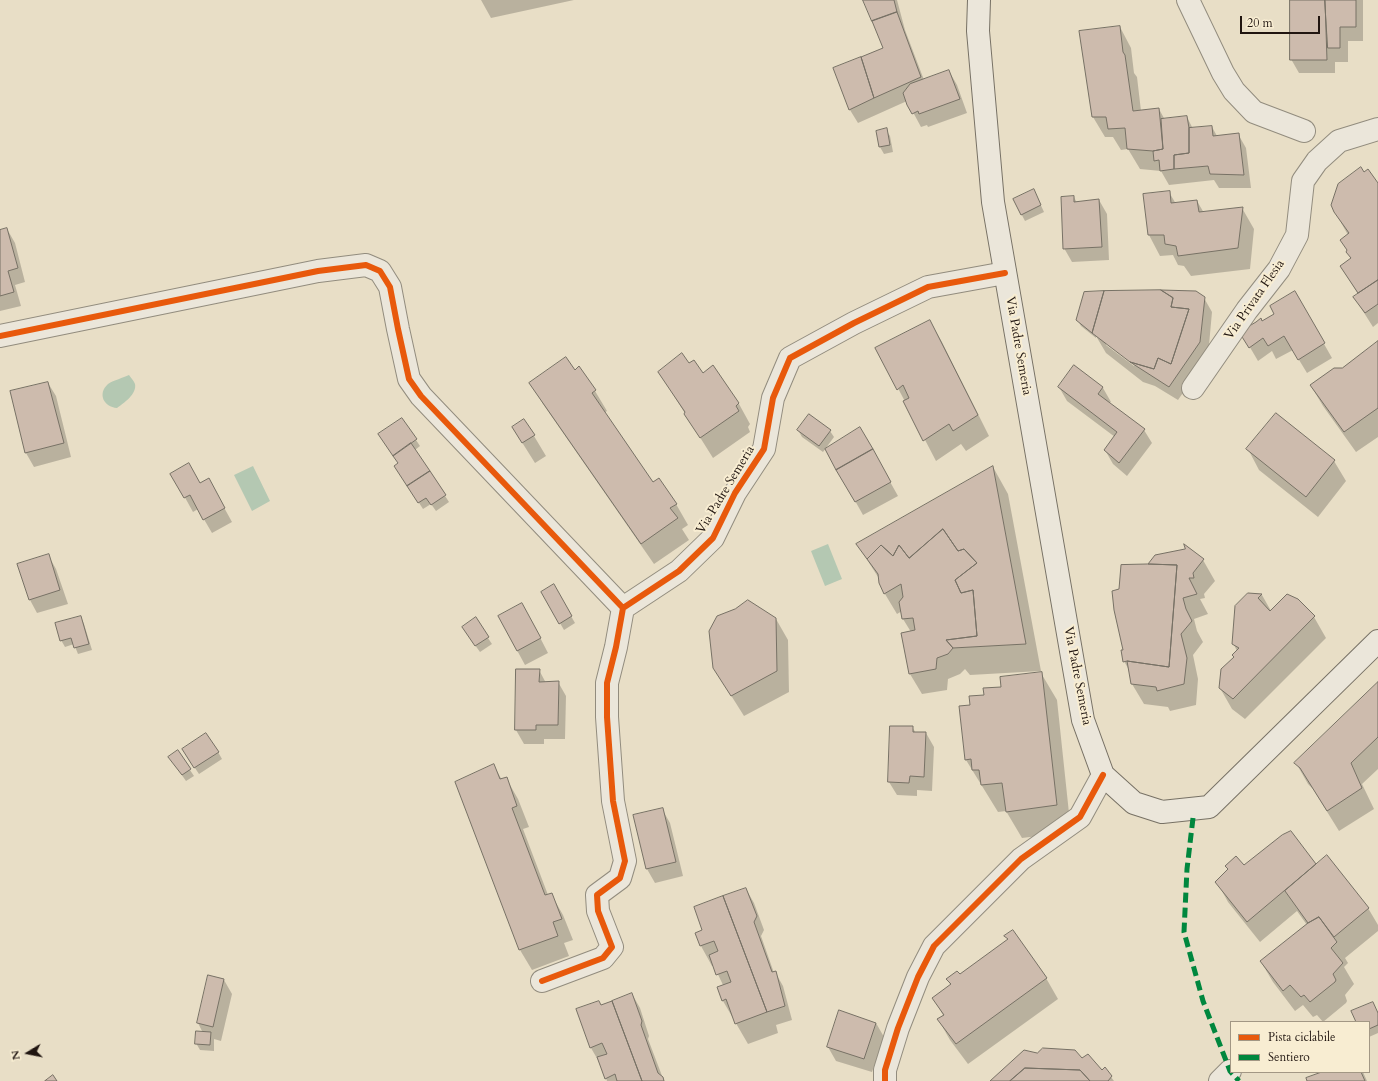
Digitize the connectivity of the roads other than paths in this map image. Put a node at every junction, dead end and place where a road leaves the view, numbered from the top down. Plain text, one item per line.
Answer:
1 (979, 0) edge
2 (1188, 0) edge
3 (1378, 129) edge
4 (1304, 131) dead end
5 (1005, 273) junction
6 (0, 336) edge
7 (1193, 388) dead end
8 (623, 608) junction
9 (1378, 642) edge
10 (1103, 775) junction
11 (542, 980) dead end
12 (885, 1081) edge

1 - 5 street, Via Padre Semeria
2 - 4 street
3 - 7 street, Via Privata Flesia
5 - 8 street, Via Padre Semeria
5 - 10 street, Via Padre Semeria
6 - 8 street
8 - 11 street
9 - 10 street, Via Padre Semeria
10 - 12 street

